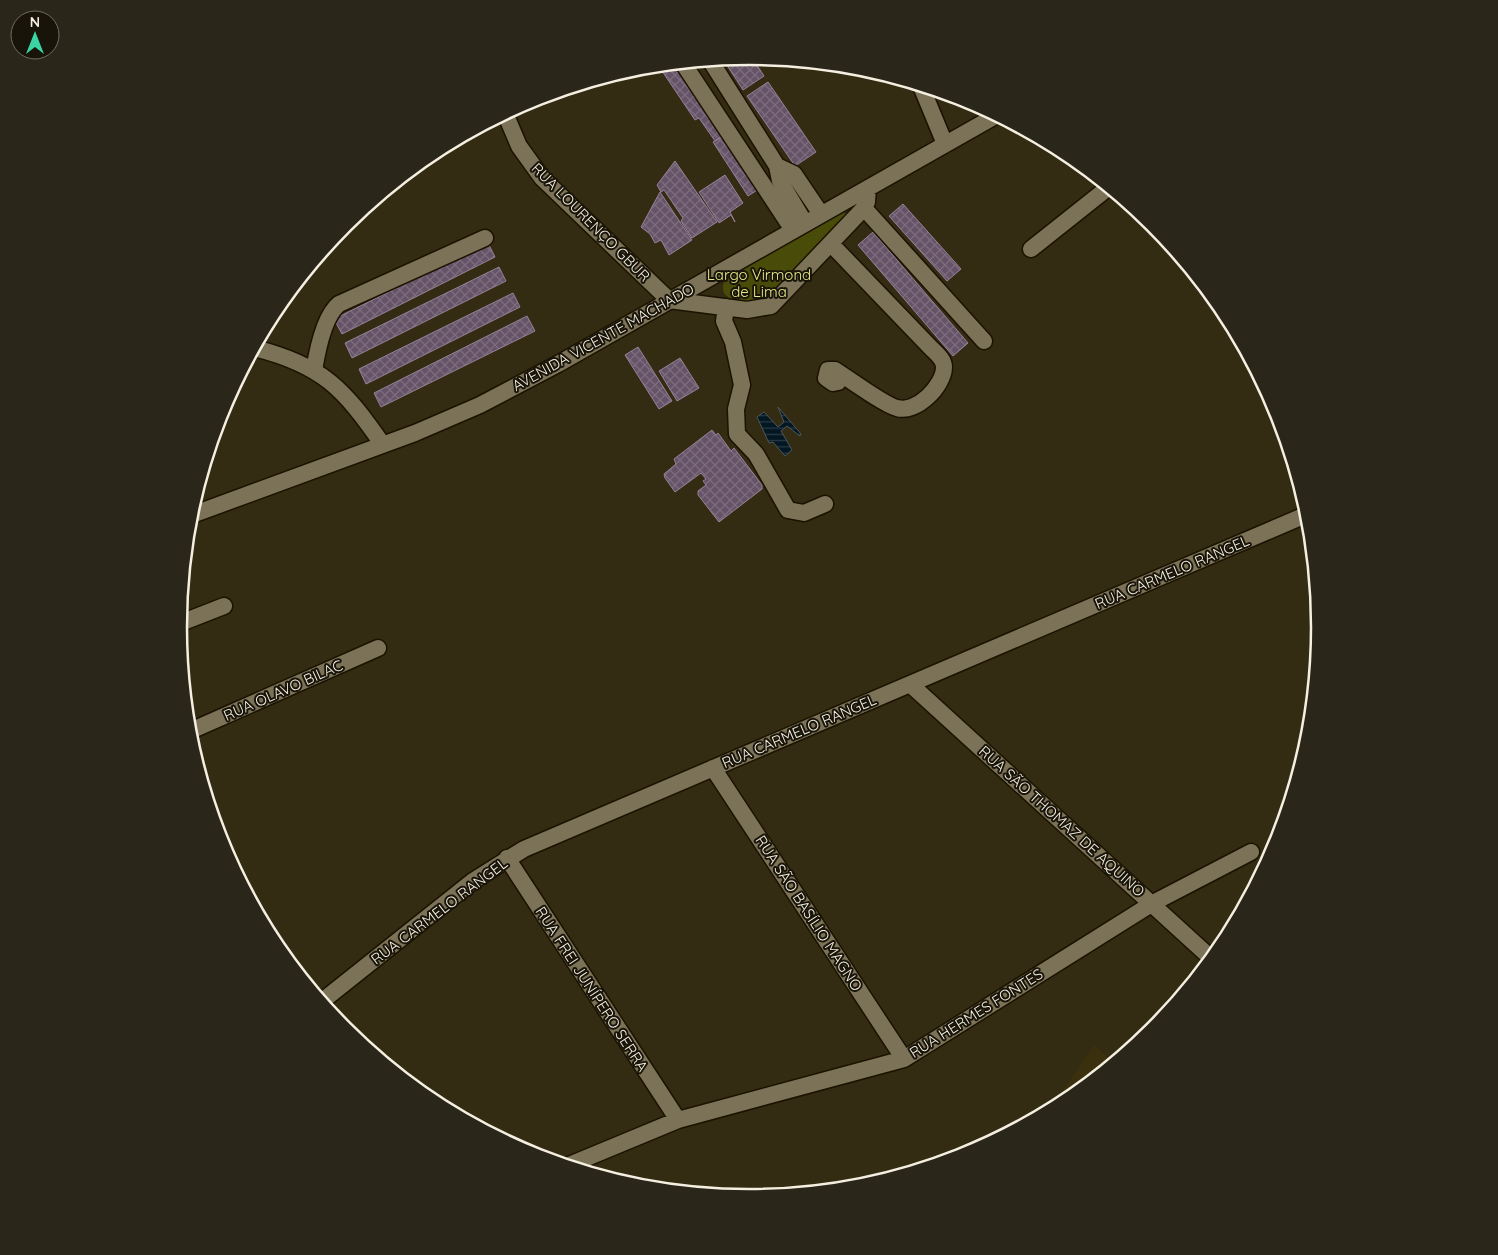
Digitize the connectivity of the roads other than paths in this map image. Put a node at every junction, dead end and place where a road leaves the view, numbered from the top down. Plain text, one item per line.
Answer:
1 (714, 66) edge
2 (687, 69) edge
3 (924, 93) edge
4 (989, 119) edge
5 (508, 120) edge
6 (945, 144) junction
7 (778, 166) junction
8 (868, 188) junction
9 (1103, 191) edge
10 (864, 208) junction
11 (821, 214) junction
12 (799, 227) junction
13 (485, 238) dead end
14 (832, 245) junction
15 (1031, 249) dead end
16 (669, 300) junction
17 (726, 308) junction
18 (984, 341) dead end
19 (260, 350) edge
20 (314, 371) junction
21 (842, 375) dead end
22 (383, 445) junction
23 (825, 504) dead end
24 (198, 513) edge
25 (1301, 517) edge
26 (224, 606) dead end
27 (187, 620) edge
28 (378, 648) dead end
29 (910, 684) junction
30 (196, 729) edge
31 (713, 768) junction
32 (1251, 852) dead end
33 (507, 858) junction
34 (1153, 903) junction
35 (1207, 954) edge
36 (326, 998) edge
37 (904, 1059) junction
38 (678, 1120) junction
39 (576, 1162) edge

1 - 7 street
2 - 12 street
3 - 6 street
4 - 6 street, AVENIDA VICENTE MACHADO
5 - 16 street, RUA LOURENÇO GBUR
6 - 8 street, AVENIDA VICENTE MACHADO
7 - 11 street
7 - 12 street
8 - 10 street
8 - 11 street, AVENIDA VICENTE MACHADO
9 - 15 street
10 - 14 street
10 - 18 street
11 - 12 street, AVENIDA VICENTE MACHADO
12 - 16 street, AVENIDA VICENTE MACHADO
13 - 20 street
14 - 17 street
14 - 21 street
16 - 17 street
16 - 22 street, AVENIDA VICENTE MACHADO
17 - 23 street
19 - 20 street
20 - 22 street
22 - 24 street, AVENIDA VICENTE MACHADO
25 - 29 street, RUA CARMELO RANGEL
26 - 27 street
28 - 30 street, RUA OLAVO BILAC
29 - 31 street, RUA CARMELO RANGEL
29 - 34 street, RUA SÃO THOMAZ DE AQUINO
31 - 33 street, RUA CARMELO RANGEL
31 - 37 street, RUA SÃO BASÍLIO MAGNO
32 - 34 street, RUA HERMES FONTES
33 - 36 street, RUA CARMELO RANGEL
33 - 38 street, RUA FREI JUNÍPERO SERRA
34 - 35 street, RUA SÃO THOMAZ DE AQUINO
34 - 37 street, RUA HERMES FONTES
37 - 38 street, RUA HERMES FONTES
38 - 39 street, RUA HERMES FONTES

